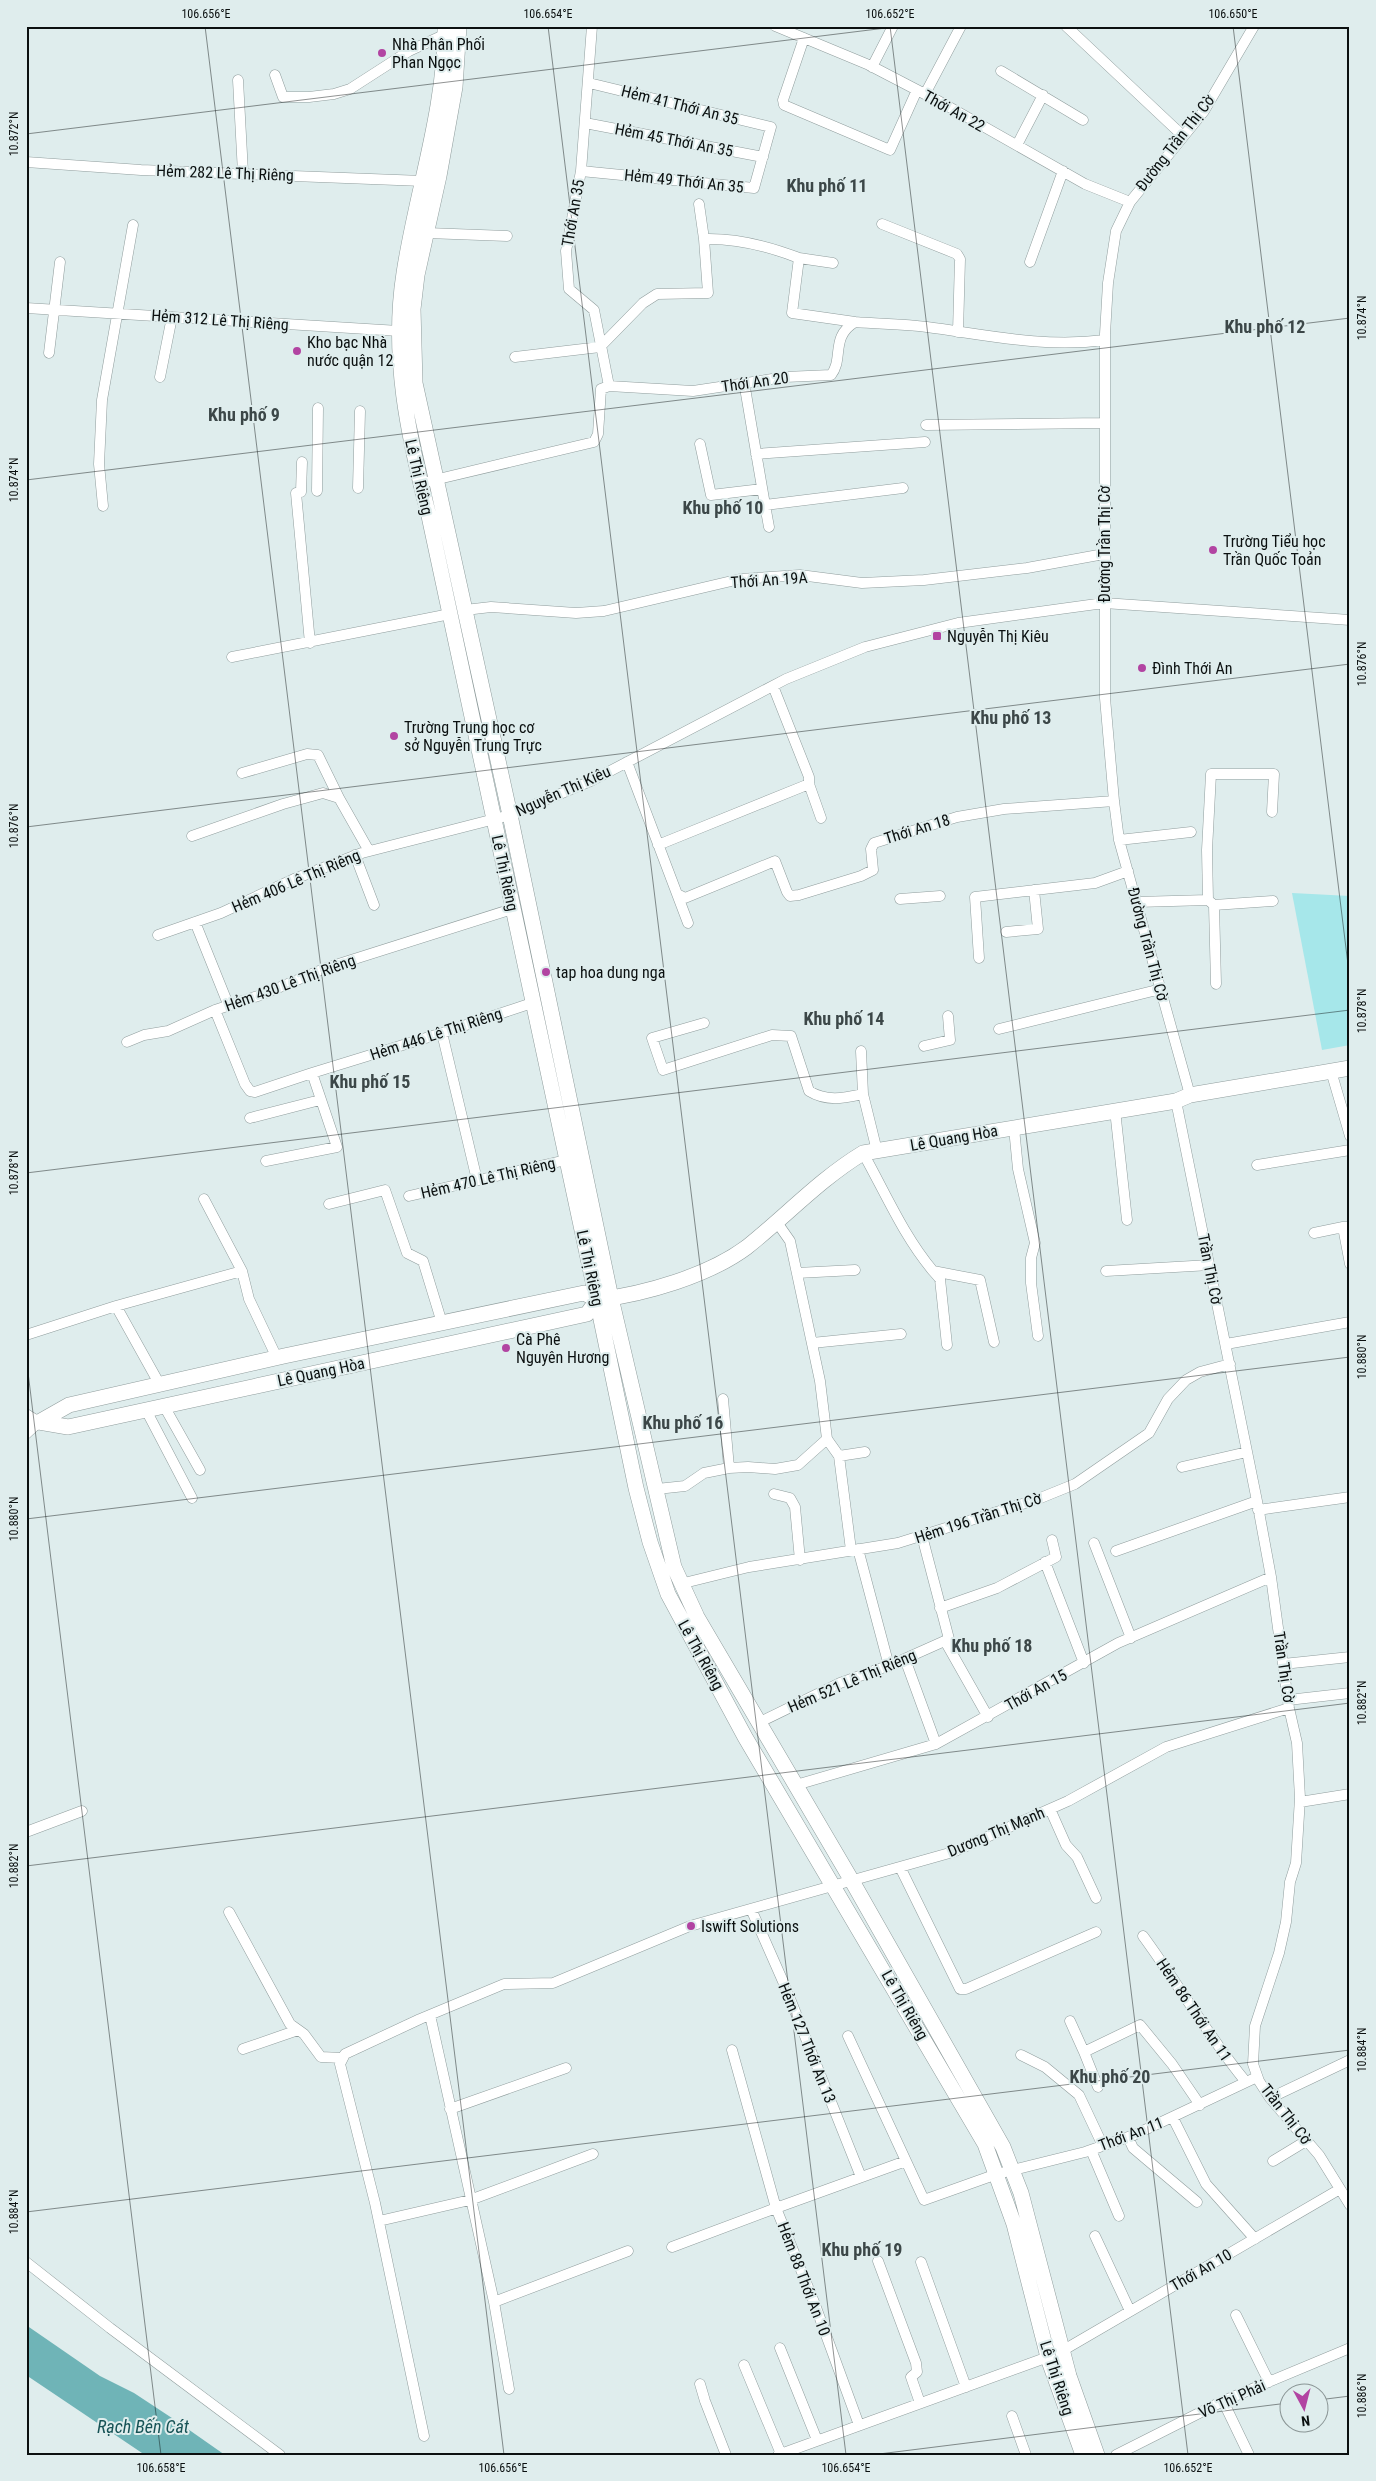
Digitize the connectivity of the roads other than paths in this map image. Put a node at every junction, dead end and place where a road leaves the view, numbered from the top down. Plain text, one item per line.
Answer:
1 (592, 26) edge
2 (775, 26) edge
3 (893, 26) edge
4 (961, 26) edge
5 (1066, 26) edge
6 (1254, 26) edge
7 (789, 29) edge
8 (452, 30) edge
9 (804, 38) junction
10 (872, 67) junction
11 (1001, 71) dead end
12 (275, 75) dead end
13 (238, 80) dead end
14 (589, 83) junction
15 (921, 92) junction
16 (1043, 96) junction
17 (1083, 120) dead end
18 (585, 123) junction
19 (771, 128) joint
20 (1182, 135) junction
21 (1017, 146) junction
22 (763, 158) junction
23 (26, 162) edge
24 (580, 171) junction
25 (1062, 171) junction
26 (243, 173) junction
27 (423, 181) junction
28 (1130, 202) junction
29 (699, 204) dead end
30 (882, 224) dead end
31 (133, 225) dead end
32 (427, 233) junction
33 (507, 236) dead end
34 (704, 239) junction
35 (799, 258) junction
36 (60, 262) dead end
37 (1030, 262) dead end
38 (833, 263) dead end
39 (26, 308) edge
40 (54, 310) junction
41 (117, 313) junction
42 (172, 317) junction
43 (855, 322) junction
44 (398, 331) junction
45 (958, 332) junction
46 (1105, 340) junction
47 (600, 347) junction
48 (49, 353) dead end
49 (515, 357) dead end
50 (160, 378) dead end
51 (744, 382) junction
52 (609, 386) junction
53 (318, 408) dead end
54 (360, 411) dead end
55 (1105, 423) junction
56 (926, 425) dead end
57 (925, 442) dead end
58 (700, 444) dead end
59 (756, 454) junction
60 (302, 462) dead end
61 (428, 482) junction
62 (358, 488) dead end
63 (902, 488) dead end
64 (762, 489) junction
65 (317, 491) dead end
66 (765, 505) junction
67 (104, 506) dead end
68 (769, 527) dead end
69 (1104, 554) junction
70 (1104, 603) junction
71 (464, 610) junction
72 (450, 614) junction
73 (1350, 620) edge
74 (310, 643) junction
75 (232, 658) dead end
76 (773, 686) junction
77 (627, 762) junction
78 (242, 773) dead end
79 (809, 784) junction
80 (339, 798) junction
81 (1114, 801) junction
82 (1272, 812) dead end
83 (510, 815) junction
84 (821, 818) dead end
85 (494, 820) junction
86 (1191, 832) dead end
87 (192, 836) dead end
88 (1120, 840) junction
89 (658, 845) junction
90 (369, 851) junction
91 (355, 855) junction
92 (1128, 871) junction
93 (1034, 890) junction
94 (680, 895) junction
95 (940, 896) dead end
96 (900, 899) dead end
97 (1272, 901) dead end
98 (1137, 902) junction
99 (1211, 902) junction
100 (374, 905) dead end
101 (512, 909) junction
102 (195, 922) junction
103 (688, 923) dead end
104 (1006, 932) dead end
105 (158, 935) dead end
106 (979, 958) dead end
107 (1216, 984) dead end
108 (1161, 989) junction
109 (532, 1003) junction
110 (228, 1004) junction
111 (215, 1010) junction
112 (948, 1016) dead end
113 (704, 1023) dead end
114 (999, 1028) dead end
115 (442, 1033) junction
116 (127, 1042) dead end
117 (924, 1046) dead end
118 (861, 1051) dead end
119 (1350, 1068) edge
120 (1331, 1071) junction
121 (312, 1073) junction
122 (863, 1094) junction
123 (1183, 1098) junction
124 (320, 1100) junction
125 (1115, 1110) junction
126 (250, 1118) dead end
127 (1014, 1128) junction
128 (1350, 1136) edge
129 (1350, 1150) edge
130 (870, 1152) junction
131 (566, 1160) junction
132 (266, 1161) dead end
133 (1257, 1165) dead end
134 (477, 1180) junction
135 (409, 1196) dead end
136 (204, 1198) dead end
137 (329, 1204) dead end
138 (1127, 1220) dead end
139 (776, 1221) junction
140 (1346, 1227) edge
141 (1314, 1233) dead end
142 (1210, 1264) junction
143 (1350, 1264) edge
144 (855, 1270) dead end
145 (242, 1271) junction
146 (933, 1271) junction
147 (1106, 1271) dead end
148 (797, 1273) junction
149 (604, 1299) junction
150 (116, 1306) junction
151 (1350, 1322) edge
152 (442, 1323) junction
153 (901, 1334) dead end
154 (26, 1335) edge
155 (1038, 1336) dead end
156 (994, 1342) dead end
157 (812, 1343) junction
158 (1226, 1344) junction
159 (947, 1345) dead end
160 (277, 1358) junction
161 (1230, 1364) junction
162 (160, 1385) junction
163 (723, 1399) dead end
164 (164, 1406) junction
165 (146, 1410) junction
166 (31, 1420) edge
167 (26, 1434) edge
168 (827, 1439) junction
169 (865, 1452) dead end
170 (1247, 1452) junction
171 (839, 1456) junction
172 (1182, 1467) dead end
173 (729, 1468) junction
174 (200, 1470) dead end
175 (657, 1489) junction
176 (774, 1494) dead end
177 (1350, 1497) edge
178 (192, 1498) dead end
179 (1257, 1505) junction
180 (922, 1536) junction
181 (1052, 1540) dead end
182 (1094, 1543) dead end
183 (854, 1549) junction
184 (1116, 1551) dead end
185 (800, 1560) junction
186 (1045, 1562) junction
187 (1271, 1577) junction
188 (682, 1587) junction
189 (940, 1608) junction
190 (1130, 1638) junction
191 (945, 1641) junction
192 (1350, 1657) edge
193 (905, 1658) junction
194 (1084, 1663) junction
195 (1283, 1664) junction
196 (888, 1666) junction
197 (1350, 1693) edge
198 (1289, 1704) junction
199 (988, 1717) junction
200 (758, 1723) junction
201 (936, 1744) junction
202 (796, 1785) junction
203 (1350, 1794) edge
204 (1300, 1802) junction
205 (1050, 1809) junction
206 (82, 1811) dead end
207 (26, 1832) edge
208 (900, 1867) junction
209 (852, 1881) junction
210 (835, 1886) junction
211 (1096, 1898) dead end
212 (751, 1910) junction
213 (229, 1912) dead end
214 (1096, 1932) dead end
215 (1143, 1936) dead end
216 (430, 2015) junction
217 (1070, 2021) dead end
218 (298, 2030) junction
219 (848, 2036) dead end
220 (243, 2049) dead end
221 (732, 2050) dead end
222 (1084, 2052) junction
223 (1021, 2056) dead end
224 (342, 2058) junction
225 (1350, 2060) edge
226 (566, 2068) dead end
227 (1258, 2077) junction
228 (1246, 2082) junction
229 (1098, 2087) dead end
230 (1270, 2098) junction
231 (1200, 2105) junction
232 (450, 2109) junction
233 (1173, 2118) junction
234 (1128, 2137) junction
235 (1306, 2141) junction
236 (1103, 2146) junction
237 (1091, 2150) junction
238 (593, 2154) dead end
239 (906, 2161) junction
240 (1273, 2161) dead end
241 (1014, 2171) junction
242 (997, 2174) junction
243 (861, 2176) junction
244 (1340, 2190) junction
245 (470, 2200) junction
246 (1197, 2202) dead end
247 (1350, 2205) edge
248 (776, 2208) junction
249 (1119, 2216) dead end
250 (378, 2221) junction
251 (1095, 2236) dead end
252 (1255, 2239) junction
253 (672, 2246) dead end
254 (628, 2251) dead end
255 (878, 2261) dead end
256 (26, 2262) edge
257 (921, 2262) dead end
258 (494, 2302) junction
259 (1130, 2311) junction
260 (1236, 2315) dead end
261 (780, 2348) dead end
262 (1350, 2348) edge
263 (1055, 2354) junction
264 (744, 2364) dead end
265 (1269, 2382) junction
266 (700, 2384) dead end
267 (966, 2387) junction
268 (509, 2389) dead end
269 (1223, 2401) junction
270 (920, 2403) junction
271 (1012, 2416) dead end
272 (859, 2425) junction
273 (424, 2436) dead end
274 (817, 2440) junction
275 (779, 2454) edge
276 (280, 2455) edge
277 (726, 2455) edge
278 (1026, 2455) edge
279 (1083, 2455) edge
280 (1097, 2455) edge
281 (1116, 2455) edge
282 (1249, 2455) edge

1 - 14 street, Thới An 35
2 - 7 street, Thới An 22
3 - 10 street
4 - 15 street
5 - 20 street
6 - 20 street, Đường Trần Thị Cờ
7 - 9 street, Thới An 22
8 - 12 street
8 - 27 street, Lê Thị Riêng
8 - 32 street, Lê Thị Riêng
9 - 10 street, Thới An 22
9 - 15 street
10 - 15 street, Thới An 22
11 - 16 street
13 - 26 street
14 - 18 street, Thới An 35
14 - 19 street, Hẻm 41 Thới An 35
15 - 21 street, Thới An 22
16 - 17 street
16 - 21 street
18 - 22 street, Hẻm 45 Thới An 35
18 - 24 street, Thới An 35
19 - 22 street, Hẻm 49 Thới An 35
20 - 28 street, Đường Trần Thị Cờ
21 - 25 street, Thới An 22
22 - 24 street, Hẻm 49 Thới An 35
23 - 26 street, Hẻm 282 Lê Thị Riêng
24 - 47 street, Thới An 35
25 - 28 street, Thới An 22
25 - 37 street
26 - 27 street, Hẻm 282 Lê Thị Riêng
27 - 44 street, Lê Thị Riêng
28 - 46 street, Đường Trần Thị Cờ
29 - 34 street
30 - 45 street
31 - 41 street
32 - 33 street
32 - 61 street, Lê Thị Riêng
34 - 35 street
34 - 47 street
35 - 38 street
35 - 43 street
36 - 40 street
39 - 40 street, Hẻm 312 Lê Thị Riêng
40 - 41 street, Hẻm 312 Lê Thị Riêng
40 - 48 street
41 - 42 street, Hẻm 312 Lê Thị Riêng
41 - 67 street
42 - 44 street, Hẻm 312 Lê Thị Riêng
42 - 50 street
43 - 45 street
43 - 51 street, Thới An 20
44 - 61 street, Lê Thị Riêng
45 - 46 street
46 - 55 street, Đường Trần Thị Cờ
47 - 49 street
47 - 52 street, Thới An 35
51 - 52 street, Thới An 20
51 - 59 street
52 - 61 street
53 - 65 street
54 - 62 street
55 - 56 street
55 - 69 street, Đường Trần Thị Cờ
57 - 59 street
58 - 64 street
59 - 64 street
60 - 74 street
61 - 71 street, Lê Thị Riêng
61 - 72 street, Lê Thị Riêng
63 - 66 street
64 - 66 street
66 - 68 street
69 - 70 street, Đường Trần Thị Cờ
69 - 71 street, Thới An 19A
70 - 73 street, Nguyễn Thị Kiêu
70 - 76 street, Nguyễn Thị Kiêu
70 - 81 street, Đường Trần Thị Cờ
71 - 83 street, Lê Thị Riêng
72 - 74 street
72 - 85 street, Lê Thị Riêng
74 - 75 street
76 - 77 street, Nguyễn Thị Kiêu
76 - 79 street
77 - 83 street, Nguyễn Thị Kiêu
77 - 89 street
78 - 80 street
79 - 84 street
79 - 89 street
80 - 87 street
80 - 90 street
81 - 88 street, Đường Trần Thị Cờ
81 - 94 street, Thới An 18
82 - 99 street
83 - 85 street, Nguyễn Thị Kiêu
83 - 149 street, Lê Thị Riêng
85 - 90 street, Hẻm 406 Lê Thị Riêng
85 - 101 street, Lê Thị Riêng
86 - 88 street
88 - 92 street, Đường Trần Thị Cờ
89 - 94 street
90 - 91 street, Hẻm 406 Lê Thị Riêng
91 - 100 street
91 - 102 street, Hẻm 406 Lê Thị Riêng
92 - 93 street
92 - 98 street, Đường Trần Thị Cờ
93 - 104 street
93 - 106 street
94 - 103 street
95 - 96 street
97 - 99 street
98 - 99 street
98 - 108 street, Đường Trần Thị Cờ
99 - 107 street
101 - 109 street, Lê Thị Riêng
101 - 110 street, Hẻm 430 Lê Thị Riêng
102 - 105 street, Hẻm 406 Lê Thị Riêng
102 - 110 street
108 - 114 street
108 - 123 street, Đường Trần Thị Cờ
109 - 115 street, Hẻm 446 Lê Thị Riêng
109 - 131 street, Lê Thị Riêng
110 - 111 street, Hẻm 430 Lê Thị Riêng
111 - 116 street
111 - 121 street, Hẻm 430 Lê Thị Riêng
112 - 117 street
113 - 122 street
115 - 121 street, Hẻm 446 Lê Thị Riêng
115 - 134 street
118 - 122 street
119 - 120 street, Lê Quang Hòa
120 - 123 street, Lê Quang Hòa
120 - 128 street
121 - 124 street
122 - 130 street
123 - 125 street, Lê Quang Hòa
123 - 142 street, Trần Thị Cờ
124 - 126 street
124 - 132 street
125 - 127 street, Lê Quang Hòa
125 - 138 street
127 - 130 street, Lê Quang Hòa
127 - 155 street
129 - 133 street
130 - 139 street, Lê Quang Hòa
130 - 146 street
131 - 134 street, Hẻm 470 Lê Thị Riêng
131 - 149 street, Lê Thị Riêng
134 - 135 street, Hẻm 470 Lê Thị Riêng
136 - 145 street
137 - 152 street
139 - 148 street
139 - 149 street, Lê Quang Hòa
140 - 141 street
140 - 143 street
142 - 147 street
142 - 158 street, Trần Thị Cờ
144 - 148 street
145 - 150 street
145 - 160 street
146 - 156 street
146 - 159 street
148 - 157 street
149 - 152 street, Lê Quang Hòa
149 - 164 street, Lê Quang Hòa
149 - 175 street, Lê Thị Riêng
149 - 210 street, Lê Thị Riêng
150 - 154 street
150 - 162 street
151 - 158 street
152 - 160 street, Lê Quang Hòa
153 - 157 street
157 - 168 street
158 - 161 street, Trần Thị Cờ
160 - 162 street, Lê Quang Hòa
161 - 170 street, Trần Thị Cờ
161 - 180 street, Hẻm 196 Trần Thị Cờ
162 - 166 street, Lê Quang Hòa
163 - 173 street
164 - 165 street, Lê Quang Hòa
164 - 174 street
165 - 166 street, Lê Quang Hòa
165 - 178 street
166 - 167 street
168 - 171 street
168 - 173 street
169 - 171 street
170 - 172 street
170 - 179 street, Trần Thị Cờ
171 - 183 street
173 - 175 street
175 - 188 street, Lê Thị Riêng
176 - 185 street
177 - 179 street
179 - 184 street
179 - 187 street, Trần Thị Cờ
180 - 183 street, Hẻm 196 Trần Thị Cờ
180 - 189 street
181 - 186 street
182 - 190 street
183 - 185 street, Hẻm 196 Trần Thị Cờ
183 - 196 street
185 - 188 street, Hẻm 196 Trần Thị Cờ
186 - 189 street
186 - 194 street
187 - 190 street, Thới An 15
187 - 195 street, Trần Thị Cờ
188 - 200 street, Lê Thị Riêng
189 - 191 street
190 - 194 street, Thới An 15
191 - 193 street, Hẻm 521 Lê Thị Riêng
191 - 199 street
192 - 195 street
193 - 196 street, Hẻm 521 Lê Thị Riêng
193 - 201 street
194 - 199 street, Thới An 15
195 - 198 street, Trần Thị Cờ
196 - 200 street, Hẻm 521 Lê Thị Riêng
197 - 198 street, Dương Thị Mạnh
198 - 204 street, Trần Thị Cờ
198 - 205 street, Dương Thị Mạnh
199 - 201 street, Thới An 15
200 - 202 street, Lê Thị Riêng
201 - 202 street, Thới An 15
202 - 209 street, Lê Thị Riêng
203 - 204 street
204 - 227 street, Trần Thị Cờ
205 - 208 street, Dương Thị Mạnh
205 - 211 street
206 - 207 street
208 - 209 street, Dương Thị Mạnh
208 - 214 street
209 - 210 street, Dương Thị Mạnh
209 - 241 street, Lê Thị Riêng
210 - 212 street, Dương Thị Mạnh
210 - 242 street, Lê Thị Riêng
212 - 216 street, Dương Thị Mạnh
212 - 243 street, Hẻm 127 Thới An 13
213 - 218 street
215 - 228 street, Hẻm 86 Thới An 11
216 - 224 street, Dương Thị Mạnh
216 - 232 street
217 - 222 street
218 - 220 street
218 - 224 street
219 - 239 street
221 - 248 street
222 - 229 street
222 - 231 street
223 - 236 street
224 - 250 street
225 - 230 street
226 - 232 street
227 - 228 street, Thới An 11
227 - 230 street, Trần Thị Cờ
228 - 231 street, Thới An 11
230 - 235 street, Trần Thị Cờ
231 - 233 street, Thới An 11
232 - 245 street
233 - 234 street, Thới An 11
233 - 252 street
234 - 236 street, Thới An 11
234 - 246 street
235 - 240 street
235 - 244 street, Trần Thị Cờ
236 - 237 street, Thới An 11
237 - 241 street, Thới An 11
237 - 249 street
238 - 245 street
239 - 242 street, Thới An 11
239 - 243 street
241 - 242 street, Thới An 11
241 - 263 street, Lê Thị Riêng
242 - 263 street, Lê Thị Riêng
243 - 248 street
244 - 247 street, Trần Thị Cờ
244 - 252 street, Thới An 10
245 - 250 street
245 - 258 street
248 - 253 street, Hẻm 88 Thới An 10
248 - 272 street, Hẻm 88 Thới An 10
250 - 273 street
251 - 259 street
252 - 259 street, Thới An 10
254 - 258 street
255 - 270 street
256 - 276 street
257 - 267 street
258 - 268 street
259 - 263 street, Thới An 10
260 - 265 street
261 - 274 street
262 - 265 street, Võ Thị Phải
263 - 267 street, Thới An 10
263 - 279 street, Lê Thị Riêng
263 - 280 street, Lê Thị Riêng
264 - 275 street
265 - 269 street, Võ Thị Phải
266 - 277 street
267 - 270 street, Thới An 10
269 - 281 street, Võ Thị Phải
269 - 282 street
270 - 272 street, Thới An 10
271 - 278 street
272 - 274 street, Thới An 10
274 - 275 street, Thới An 10

